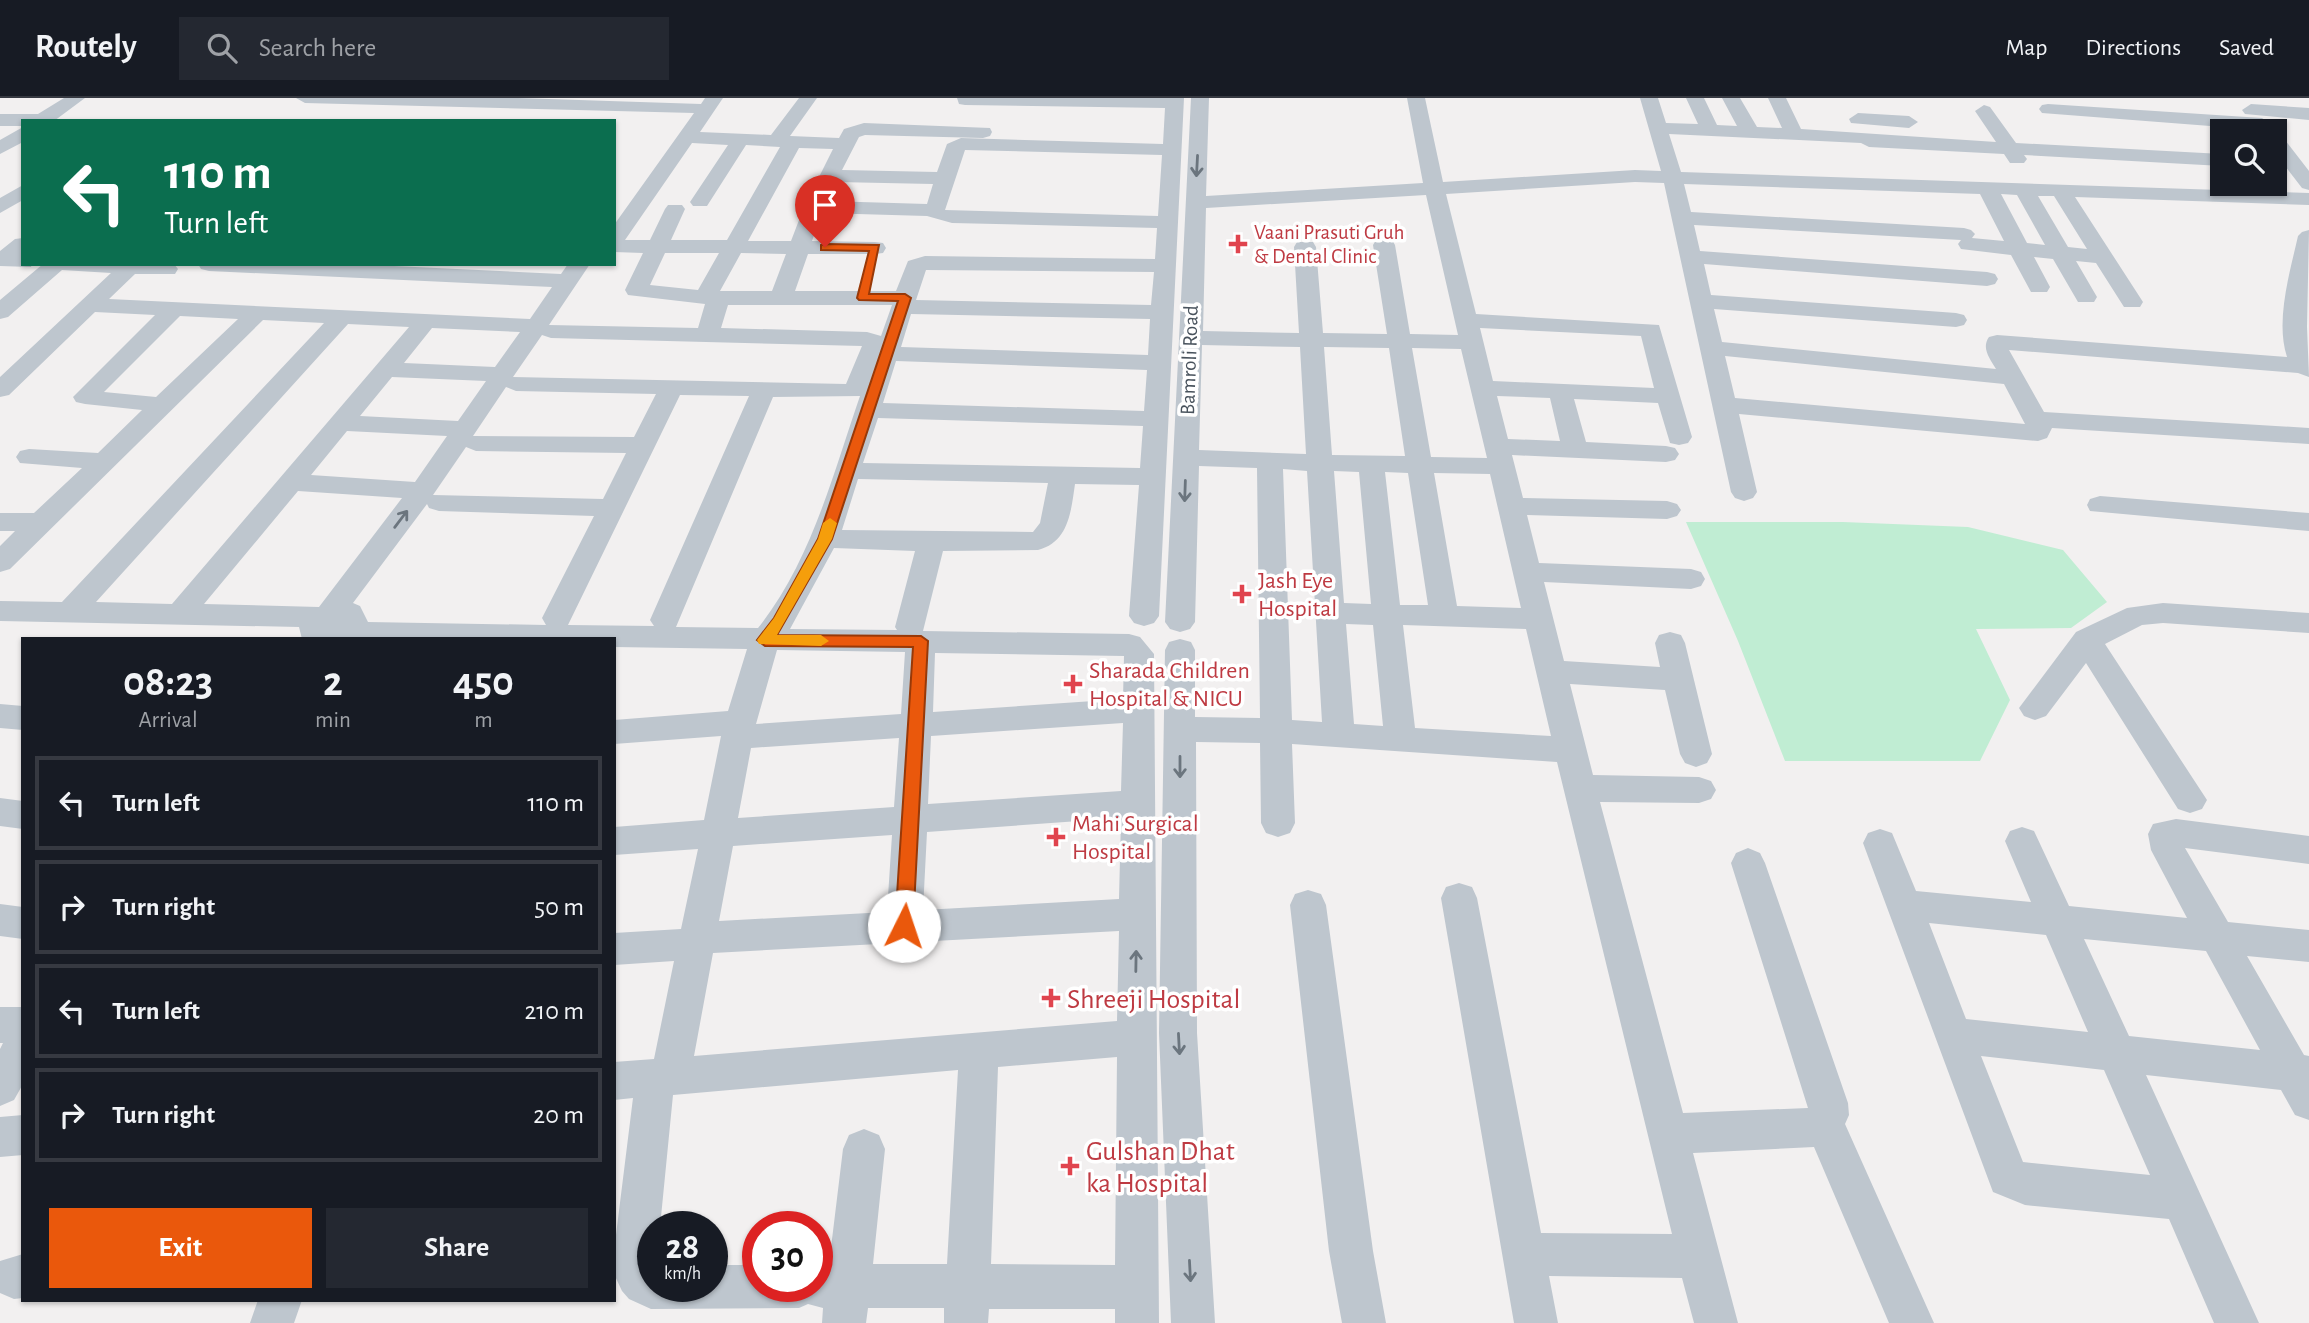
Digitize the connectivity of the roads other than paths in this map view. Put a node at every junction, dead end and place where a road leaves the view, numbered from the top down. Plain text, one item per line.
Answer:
1 (76, 98) edge
2 (305, 98) edge
3 (714, 98) edge
4 (808, 98) edge
5 (1200, 98) edge
6 (1416, 98) edge
7 (1649, 98) edge
8 (1695, 98) edge
9 (1731, 98) edge
10 (1777, 98) edge
11 (2161, 98) edge
12 (349, 99) edge
13 (965, 100) dead end
14 (563, 101) edge
15 (1175, 101) edge
16 (699, 103) edge
17 (2043, 103) edge
18 (1991, 109) edge
19 (2117, 114) junction
20 (2309, 114) edge
21 (2256, 116) edge
22 (2169, 117) junction
23 (44, 119) edge
24 (2190, 119) junction
25 (0, 120) edge
26 (21, 120) edge
27 (1967, 125) dead end
28 (2018, 127) dead end
29 (1658, 128) junction
30 (1704, 130) junction
31 (1747, 132) junction
32 (21, 133) edge
33 (1791, 134) junction
34 (685, 137) junction
35 (740, 140) junction
36 (1868, 140) junction
37 (784, 142) junction
38 (1173, 143) junction
39 (2210, 144) edge
40 (1941, 145) junction
41 (844, 146) junction
42 (0, 148) edge
43 (2009, 148) junction
44 (953, 150) junction
45 (2082, 152) junction
46 (2153, 156) junction
47 (2210, 158) edge
48 (2287, 166) edge
49 (829, 176) junction
50 (1673, 177) junction
51 (945, 178) junction
52 (1721, 179) junction
53 (1768, 180) junction
54 (1818, 182) junction
55 (1891, 184) junction
56 (2309, 184) edge
57 (1434, 186) junction
58 (1940, 186) junction
59 (0, 188) edge
60 (1978, 188) junction
61 (21, 190) edge
62 (2041, 190) junction
63 (21, 191) edge
64 (2114, 192) junction
65 (2210, 193) edge
66 (2186, 195) junction
67 (2287, 195) edge
68 (2309, 199) edge
69 (701, 202) dead end
70 (1195, 203) junction
71 (0, 207) edge
72 (814, 207) junction
73 (675, 209) dead end
74 (885, 209) junction
75 (935, 210) junction
76 (616, 214) edge
77 (1682, 218) junction
78 (1168, 222) junction
79 (616, 237) edge
80 (1967, 239) junction
81 (1384, 245) dead end
82 (21, 246) edge
83 (616, 246) edge
84 (656, 246) junction
85 (733, 247) junction
86 (799, 247) junction
87 (1305, 247) dead end
88 (875, 248) junction
89 (2019, 249) junction
90 (2307, 250) edge
91 (2061, 253) junction
92 (1691, 257) junction
93 (2103, 257) junction
94 (21, 262) edge
95 (54, 266) edge
96 (138, 266) edge
97 (252, 266) edge
98 (596, 266) edge
99 (1165, 266) junction
100 (322, 267) edge
101 (167, 269) dead end
102 (396, 269) edge
103 (470, 271) edge
104 (573, 273) edge
105 (2039, 287) dead end
106 (710, 297) junction
107 (2086, 297) dead end
108 (792, 298) junction
109 (863, 298) junction
110 (2304, 298) edge
111 (1701, 301) junction
112 (904, 302) junction
113 (2132, 302) dead end
114 (90, 304) junction
115 (174, 309) junction
116 (0, 312) edge
117 (1162, 312) junction
118 (257, 313) junction
119 (342, 317) junction
120 (1956, 320) dead end
121 (426, 321) junction
122 (544, 329) junction
123 (1469, 331) junction
124 (707, 335) junction
125 (788, 337) junction
126 (1190, 338) junction
127 (1311, 340) junction
128 (2303, 340) edge
129 (1400, 341) junction
130 (1712, 348) junction
131 (886, 354) junction
132 (1159, 363) junction
133 (0, 365) edge
134 (26, 366) junction
135 (2308, 368) edge
136 (386, 369) junction
137 (2014, 378) junction
138 (509, 380) junction
139 (671, 388) junction
140 (1482, 388) junction
141 (0, 390) edge
142 (764, 390) junction
143 (1560, 391) junction
144 (1669, 396) junction
145 (163, 405) junction
146 (1725, 405) junction
147 (867, 410) junction
148 (1156, 419) junction
149 (2035, 419) junction
150 (341, 422) junction
151 (470, 436) junction
152 (2309, 436) edge
153 (643, 444) junction
154 (1575, 450) junction
155 (1499, 456) junction
156 (29, 457) dead end
157 (1186, 457) junction
158 (104, 461) junction
159 (1270, 461) junction
160 (1320, 463) junction
161 (1371, 464) junction
162 (1419, 466) junction
163 (847, 471) junction
164 (1063, 475) junction
165 (1152, 477) junction
166 (291, 482) junction
167 (1744, 492) dead end
168 (431, 496) junction
169 (2100, 505) dead end
170 (1511, 506) junction
171 (612, 508) junction
172 (1667, 510) dead end
173 (0, 522) edge
174 (41, 522) junction
175 (2309, 522) edge
176 (825, 539) junction
177 (931, 542) junction
178 (0, 562) edge
179 (1527, 572) junction
180 (1691, 579) dead end
181 (0, 611) edge
182 (69, 613) junction
183 (180, 614) junction
184 (1331, 614) junction
185 (1387, 615) junction
186 (1444, 617) junction
187 (557, 618) junction
188 (1539, 619) junction
189 (665, 620) junction
190 (2309, 623) edge
191 (0, 624) edge
192 (331, 624) edge
193 (772, 631) junction
194 (915, 634) junction
195 (1135, 636) junction
196 (1180, 636) junction
197 (2088, 640) junction
198 (1670, 643) dead end
199 (1551, 672) junction
200 (1678, 679) junction
201 (2035, 708) dead end
202 (1139, 710) junction
203 (0, 716) edge
204 (21, 718) edge
205 (917, 725) junction
206 (739, 729) junction
207 (1180, 729) junction
208 (1276, 731) junction
209 (616, 732) edge
210 (1339, 735) junction
211 (1400, 739) junction
212 (1570, 750) junction
213 (1696, 754) dead end
214 (1580, 788) junction
215 (1699, 790) dead end
216 (2190, 800) dead end
217 (1138, 803) junction
218 (0, 812) edge
219 (21, 815) edge
220 (911, 820) junction
221 (1278, 824) dead end
222 (718, 835) junction
223 (616, 841) edge
224 (2022, 841) dead end
225 (1880, 842) dead end
226 (2309, 850) edge
227 (1748, 863) dead end
228 (1459, 898) dead end
229 (1308, 905) dead end
230 (1903, 905) junction
231 (1137, 914) junction
232 (0, 920) edge
233 (2058, 921) junction
234 (21, 923) edge
235 (904, 926) junction
236 (2219, 937) junction
237 (697, 941) junction
238 (2309, 946) edge
239 (616, 949) edge
240 (0, 1024) edge
241 (21, 1025) edge
242 (1952, 1035) junction
243 (1136, 1037) junction
244 (21, 1049) edge
245 (979, 1049) junction
246 (2117, 1054) junction
247 (646, 1078) edge
248 (2304, 1083) edge
249 (0, 1087) edge
250 (1825, 1124) junction
251 (21, 1135) edge
252 (1668, 1135) junction
253 (0, 1137) edge
254 (864, 1149) dead end
255 (2181, 1199) junction
256 (626, 1230) edge
257 (1522, 1254) junction
258 (1699, 1256) junction
259 (742, 1287) edge
260 (836, 1298) edge
261 (279, 1302) edge
262 (966, 1305) edge
263 (1137, 1305) edge
264 (272, 1323) edge
265 (1193, 1323) edge
266 (1364, 1323) edge
267 (1536, 1323) edge
268 (1716, 1323) edge
269 (1912, 1323) edge
270 (2237, 1323) edge

1 - 23 street
2 - 12 street
3 - 34 street
4 - 37 street
5 -> 70 street, Bamroli Road
6 - 57 street
7 - 29 street
8 - 30 street
9 - 31 street
10 - 33 street
11 - 22 street
12 - 14 street
13 - 15 street
14 - 16 street
15 - 38 street
16 - 76 street
17 - 19 street
17 - 45 street
18 - 27 street
18 - 28 street
18 - 43 street
19 - 22 street
19 - 46 street
20 - 21 street
21 - 24 street
22 - 24 street
24 - 39 street
25 - 26 street
29 - 30 street
29 - 50 street
30 - 31 street
30 - 52 street
31 - 33 street
31 - 53 street
32 - 42 street
33 - 36 street
33 - 54 street
34 - 35 street
34 - 79 street
35 - 37 street
35 - 69 street
36 - 40 street
36 - 40 street
36 - 55 street
37 - 41 street
37 - 85 street
38 - 41 street
38 - 44 street
38 - 78 street
40 - 43 street
40 - 60 street
41 - 44 street
41 - 49 street
43 - 45 street
43 - 62 street
44 - 51 street
45 - 46 street
45 - 64 street
46 - 47 street
46 - 66 street
48 - 56 street
49 - 51 street
49 - 72 street
50 - 52 street
50 - 57 street
50 - 77 street
51 - 75 street
52 - 53 street
53 - 54 street
54 - 55 street
55 - 58 street
57 - 70 street
57 - 123 street
58 - 60 street
58 - 80 street
59 - 61 street
60 - 62 street
60 - 89 street
62 - 64 street
62 - 91 street
62 - 93 street
63 - 71 street
64 - 66 street
65 - 66 street
67 - 68 street
70 - 126 street, Bamroli Road
72 - 74 street
72 - 86 street
73 - 84 street
74 - 75 street
74 - 88 street
75 - 78 street
77 - 80 street
77 - 92 street
78 - 99 street
80 - 89 street
80 - 92 street
81 - 129 street
82 - 94 street
83 - 84 street
84 - 85 street
84 - 106 street
85 - 86 street
85 - 106 street
86 - 88 street
86 - 108 street
87 - 127 street
88 - 109 street
89 - 91 street
89 - 105 street
90 - 110 street
91 - 93 street
91 - 107 street
92 - 111 street
93 - 113 street
95 - 116 street
96 - 101 street
96 - 114 street
97 - 100 street
98 - 122 street
99 - 112 street
99 - 117 street
100 - 102 street
102 - 103 street
103 - 104 street
104 - 122 street
106 - 108 street
106 - 124 street
108 - 109 street
108 - 125 street
109 - 112 street
110 - 128 street
111 - 120 street
111 - 130 street
112 - 117 street
112 - 131 street
114 - 115 street
114 - 134 street
115 - 118 street
115 - 145 street
117 - 132 street
118 - 119 street
118 - 145 street
119 - 121 street
119 - 182 street
121 - 122 street
121 - 136 street
122 - 124 street
122 - 138 street
123 - 129 street
123 - 140 street
123 - 144 street
124 - 125 street
125 - 142 street
126 - 127 street
126 - 157 street, Bamroli Road
127 - 129 street
127 - 160 street
128 - 135 street
129 - 162 street
130 - 137 street
130 - 146 street
131 - 132 street
131 - 147 street
132 - 148 street
133 - 134 street
134 - 141 street
135 - 137 street
136 - 138 street
136 - 150 street
137 - 149 street
138 - 139 street
138 - 151 street
139 - 142 street
139 - 153 street
140 - 143 street
140 - 155 street
142 - 189 street
143 - 144 street
143 - 154 street
144 - 154 street
145 - 158 street
146 - 149 street
146 - 167 street
147 - 148 street
147 - 163 street
148 - 165 street
149 - 152 street
150 - 151 street
150 - 166 street
151 - 153 street
151 - 168 street
153 - 171 street
154 - 155 street
155 - 162 street
155 - 170 street
156 - 158 street
157 - 159 street
157 -> 196 street, Bamroli Road
158 - 174 street
159 - 160 street
159 - 208 street
160 - 161 street
160 - 184 street
161 - 162 street
161 - 185 street
162 - 186 street
163 - 164 street
163 - 176 street
164 - 165 street
164 - 177 street
165 - 195 street
166 - 168 street
166 - 183 street
168 - 171 street
168 - 192 street
169 - 175 street
170 - 172 street
170 - 179 street
171 - 187 street
173 - 174 street
174 - 178 street
176 - 177 street
176 - 193 street
177 - 194 street
179 - 180 street
179 - 188 street
181 - 182 street
182 - 183 street
183 - 192 street
184 - 185 street
184 - 210 street
185 - 186 street
185 - 211 street
186 - 188 street
187 - 189 street
187 - 192 street
188 - 199 street
189 - 193 street
190 - 197 street
191 - 192 street
192 - 193 street
193 - 194 street
193 - 206 street
194 - 195 street
194 - 205 street
195 - 196 street
195 - 196 street
195 - 202 street
196 - 207 street, Bamroli Road
197 - 201 street
197 - 216 street
198 - 200 street
199 - 200 street
199 - 212 street
200 - 213 street
202 - 205 street
202 - 217 street
203 - 204 street
205 - 206 street
205 - 220 street
206 - 209 street
206 - 222 street
207 - 208 street
207 -> 265 street, Bamroli Road
208 - 210 street
208 - 221 street
210 - 211 street
211 - 212 street
212 - 214 street
214 - 215 street
214 - 252 street
217 - 220 street
217 - 231 street
218 - 219 street
220 - 222 street
220 - 235 street
222 - 223 street
222 - 237 street
224 - 233 street
225 - 230 street
226 - 236 street
227 - 250 street
228 - 257 street
229 - 266 street
230 - 233 street
230 - 242 street
231 - 235 street
243 -> 231 street
232 - 234 street
233 - 236 street
233 - 246 street
235 - 237 street
236 - 238 street
236 - 248 street
237 - 239 street
237 - 247 street
240 - 241 street
242 - 246 street
242 - 255 street
243 - 245 street
243 - 263 street
244 - 249 street
245 - 247 street
245 - 262 street
246 - 248 street
246 - 255 street
247 - 256 street
250 - 252 street
250 - 269 street
251 - 253 street
252 - 258 street
254 - 260 street
255 - 270 street
256 - 259 street
257 - 258 street
257 - 267 street
258 - 268 street
260 - 262 street
261 - 264 street
262 - 263 street

